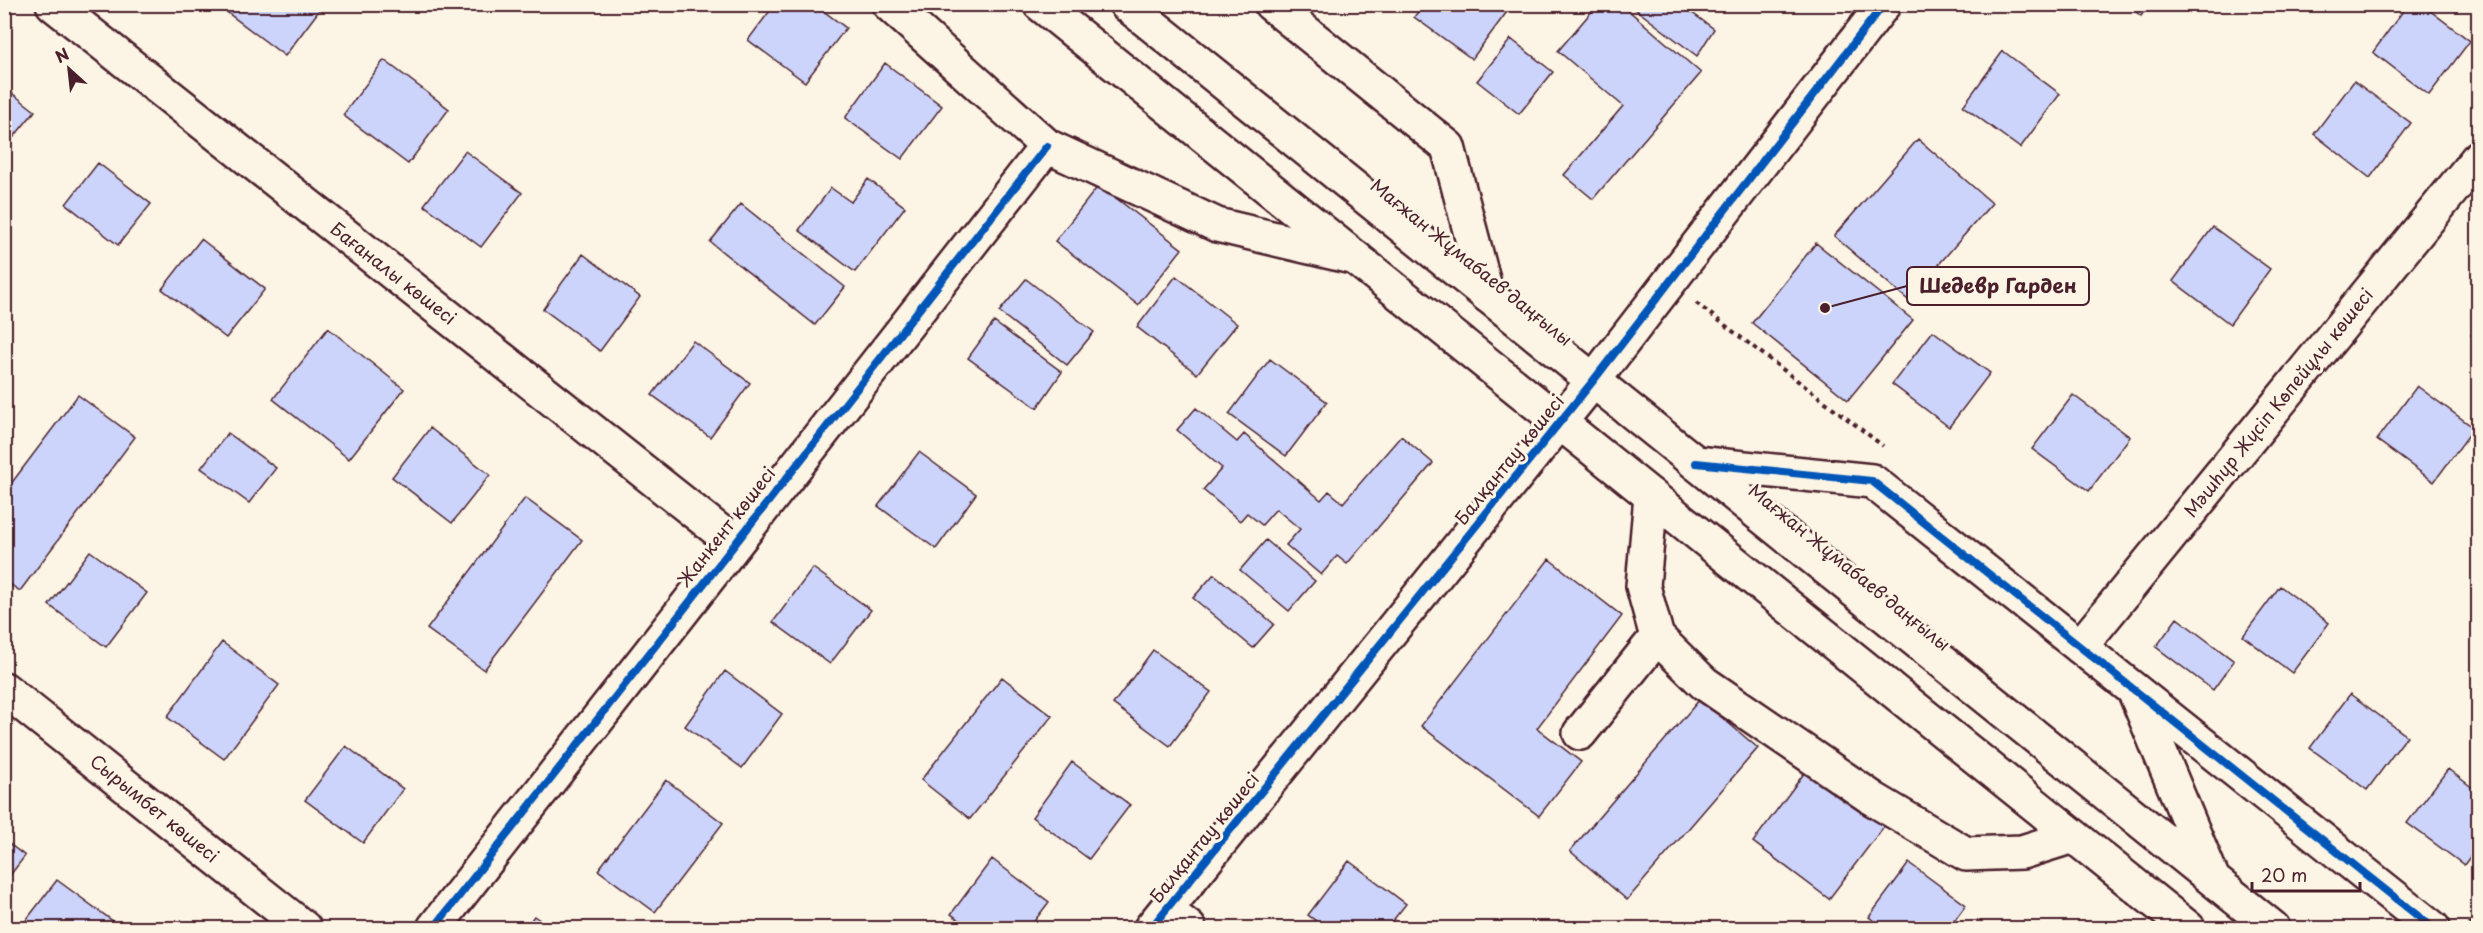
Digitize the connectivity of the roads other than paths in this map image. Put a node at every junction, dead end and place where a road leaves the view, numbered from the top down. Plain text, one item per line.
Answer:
1 (53, 4) edge
2 (889, 4) edge
3 (1040, 4) edge
4 (1126, 4) edge
5 (1271, 4) edge
6 (1884, 4) edge
7 (1047, 147) junction
8 (2478, 158) edge
9 (1356, 258) junction
10 (1487, 295) junction
11 (1593, 381) junction
12 (1559, 422) junction
13 (1696, 463) junction
14 (1651, 496) junction
15 (734, 543) junction
16 (1657, 637) junction
17 (2080, 647) junction
18 (4, 689) edge
19 (2134, 690) junction
20 (1580, 733) dead end
21 (2073, 836) junction
22 (2214, 881) junction
23 (1169, 922) edge
24 (304, 928) edge
25 (434, 928) edge
26 (2188, 928) edge
27 (2273, 928) edge
28 (2433, 928) edge

1 - 15 street, Бағаналы көшесі
2 - 7 street
3 - 9 street
4 - 10 street, Мағжан Жұмабаев даңғылы
5 - 10 street
6 - 11 street, Балқантау көшесі
7 - 9 street
7 - 15 street, Жанкент көшесі
8 - 17 street, Мәшһүр Жүсіп Көпейұлы көшесі
9 - 12 street
10 - 11 street, Мағжан Жұмабаев даңғылы
11 - 12 street, Балқантау көшесі
11 - 13 street, Мағжан Жұмабаев даңғылы
12 - 14 street
12 - 23 street, Балқантау көшесі
13 - 17 street
13 - 22 street, Мағжан Жұмабаев даңғылы
14 - 16 street
14 - 21 street
15 - 25 street, Жанкент көшесі
16 - 20 street
16 - 21 street
17 - 19 street
18 - 24 street, Сырымбет көшесі
19 - 22 street
19 - 28 street
21 - 26 street
22 - 27 street, Мағжан Жұмабаев даңғылы

